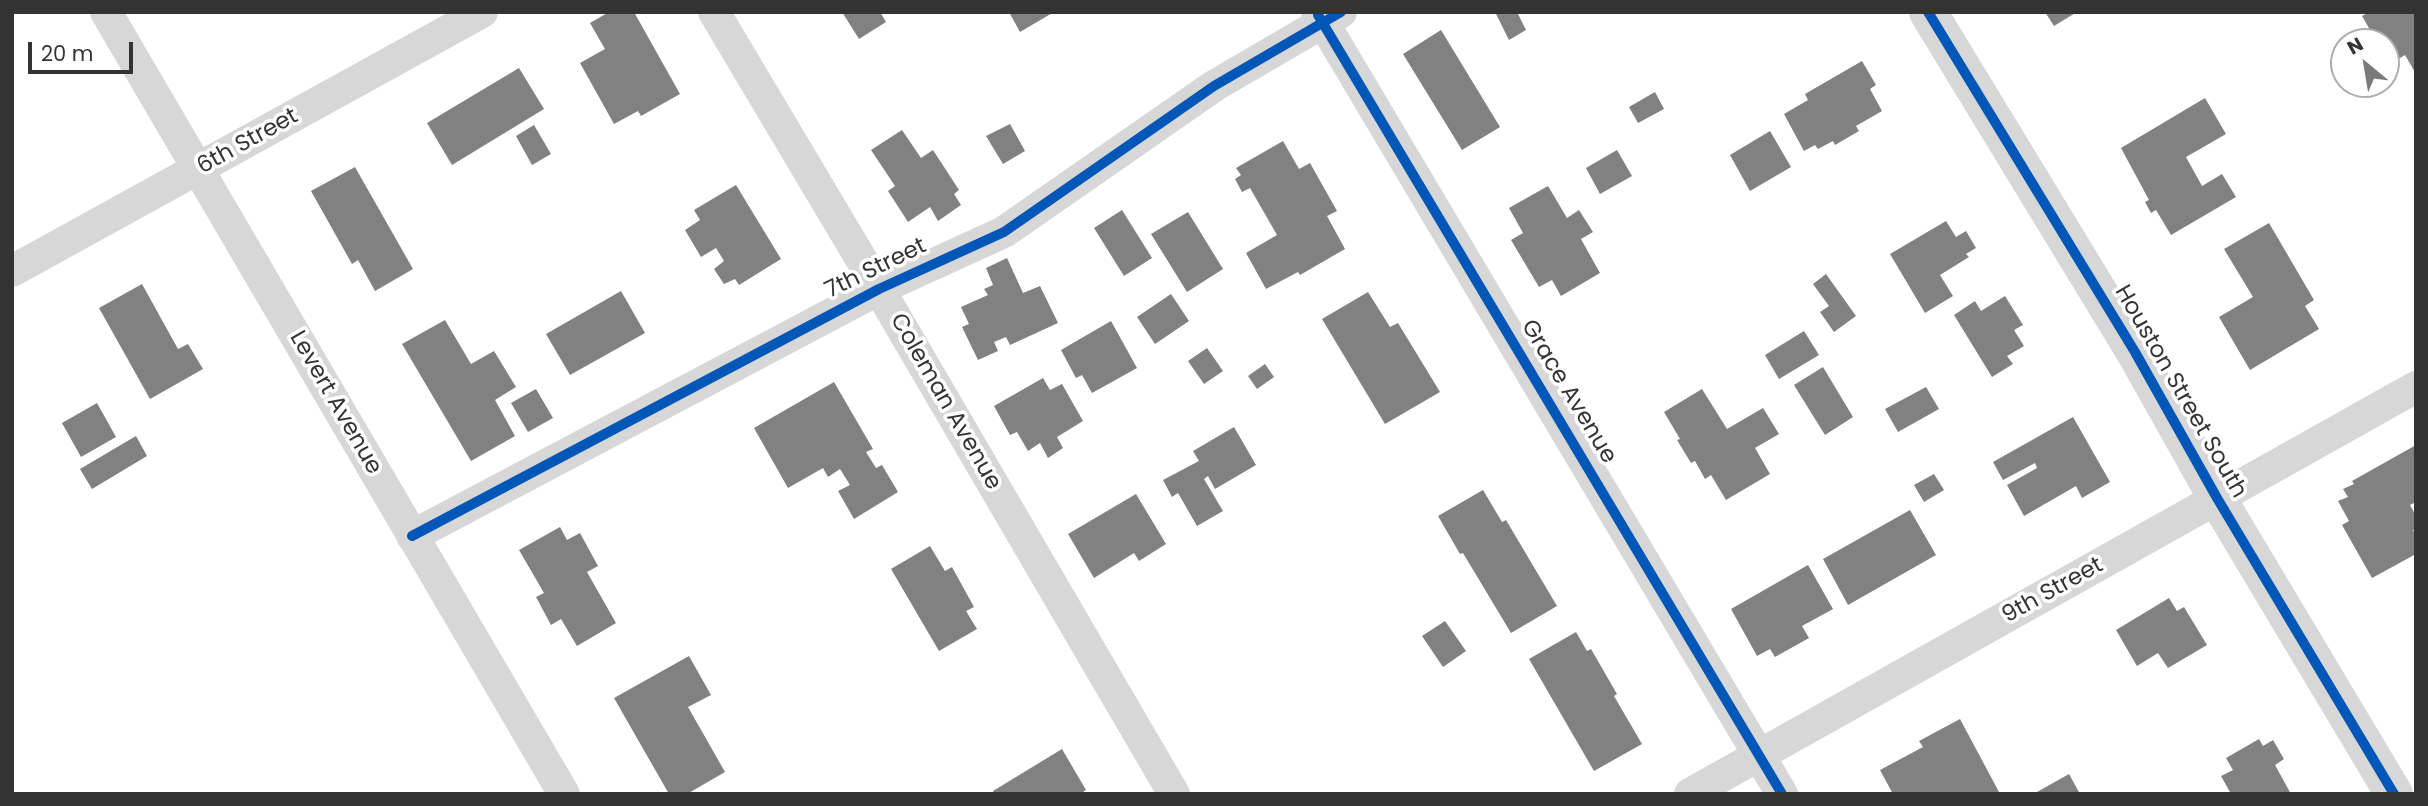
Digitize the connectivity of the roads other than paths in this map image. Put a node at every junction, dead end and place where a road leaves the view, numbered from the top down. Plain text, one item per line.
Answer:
1 (106, 12) edge
2 (482, 12) edge
3 (714, 12) edge
4 (1928, 12) edge
5 (1327, 16) edge
6 (200, 169) junction
7 (12, 271) edge
8 (879, 289) junction
9 (2416, 387) edge
10 (2217, 498) junction
11 (412, 536) junction
12 (1760, 756) junction
13 (564, 794) edge
14 (1174, 794) edge
15 (1690, 794) edge
16 (1782, 794) edge
17 (2393, 794) edge

1 - 6 street, Levert Avenue
2 - 6 street, 6th Street
3 - 8 street, Coleman Avenue
4 - 10 street, Houston Street South
5 - 8 street, 7th Street
5 - 12 street, Grace Avenue
6 - 7 street, 6th Street
6 - 11 street, Levert Avenue
8 - 11 street, 7th Street
8 - 14 street, Coleman Avenue
9 - 10 street, 9th Street
10 - 12 street, 9th Street
10 - 17 street, Houston Street South
11 - 13 street, Levert Avenue
12 - 15 street, 9th Street
12 - 16 street, Grace Avenue

